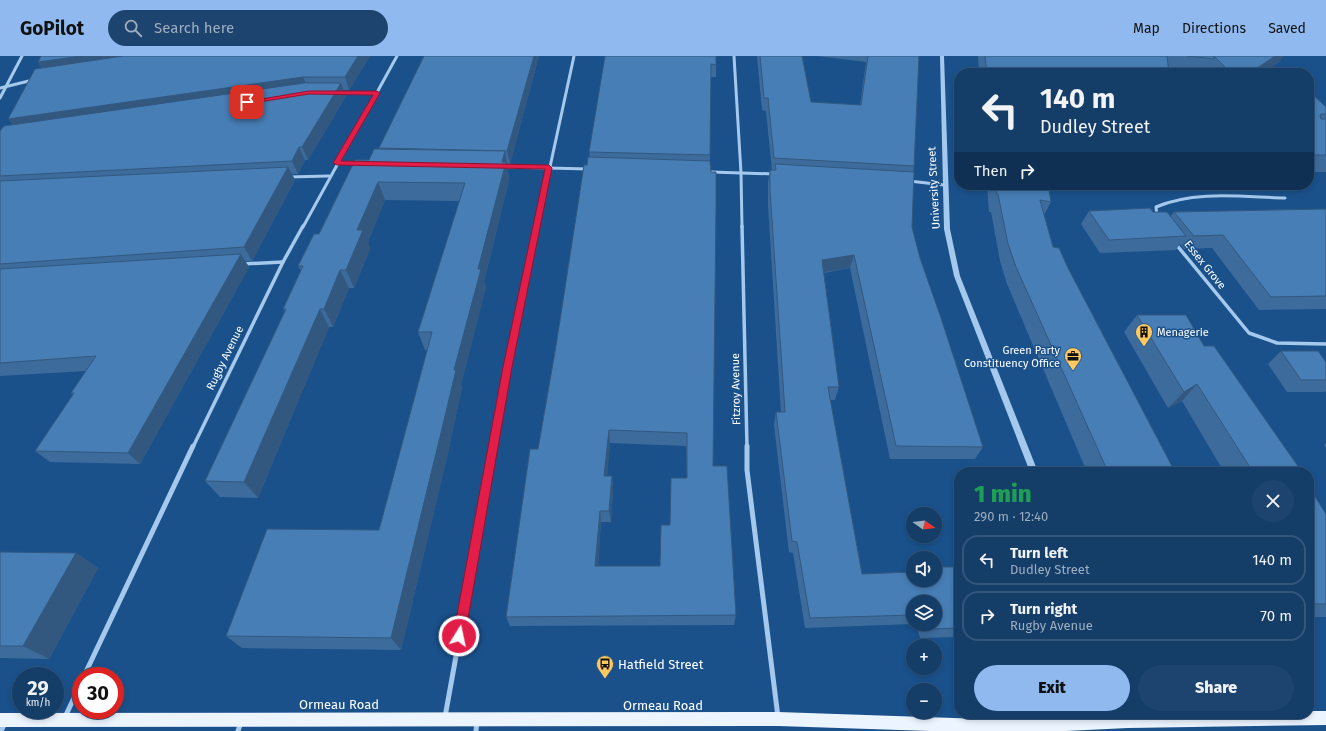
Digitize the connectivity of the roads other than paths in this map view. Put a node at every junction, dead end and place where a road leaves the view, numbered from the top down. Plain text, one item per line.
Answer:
1 (22, 56) edge
2 (397, 56) edge
3 (574, 56) edge
4 (734, 56) edge
5 (942, 56) edge
6 (40, 79) edge
7 (6, 86) junction
8 (0, 88) edge
9 (332, 93) edge
10 (377, 93) junction
11 (0, 98) edge
12 (337, 163) junction
13 (360, 163) edge
14 (500, 166) edge
15 (549, 168) junction
16 (591, 169) edge
17 (703, 172) edge
18 (741, 172) junction
19 (780, 174) edge
20 (329, 176) junction
21 (284, 177) edge
22 (904, 181) edge
23 (944, 185) junction
24 (1285, 198) dead end
25 (1158, 219) edge
26 (1174, 242) edge
27 (283, 262) junction
28 (239, 264) edge
29 (1326, 344) edge
30 (1032, 467) edge
31 (88, 667) edge
32 (72, 703) edge
33 (1314, 718) edge
34 (1326, 718) edge
35 (444, 719) junction
36 (778, 719) junction
37 (1260, 719) edge
38 (64, 721) junction
39 (1128, 721) edge
40 (3, 723) edge
41 (240, 726) edge
42 (477, 726) edge

1 - 7 street
2 - 10 street, Rugby Avenue
3 - 15 street
4 - 18 street, Fitzroy Avenue
5 - 23 street, University Street
6 - 7 street
7 - 8 street
7 - 11 street
9 - 10 street
10 - 12 street, Rugby Avenue
12 - 13 street
12 - 20 street, Rugby Avenue
14 - 15 street
15 - 16 street
15 - 35 street
17 - 18 street
18 - 19 street
18 - 36 street, Fitzroy Avenue
20 - 21 street
20 - 27 street, Rugby Avenue
22 - 23 street
23 - 30 street, University Street
24 - 25 street
26 - 29 street, Essex Grove
27 - 28 street
27 - 31 street, Rugby Avenue
32 - 38 street
33 - 34 main road, Ormeau Road
35 - 41 main road, Ormeau Road
35 - 42 main road, Ormeau Road
36 - 39 main road, Ormeau Road
36 - 42 main road, Ormeau Road
37 - 39 main road, Ormeau Road
38 - 40 main road, Ormeau Road
38 - 41 main road, Ormeau Road

